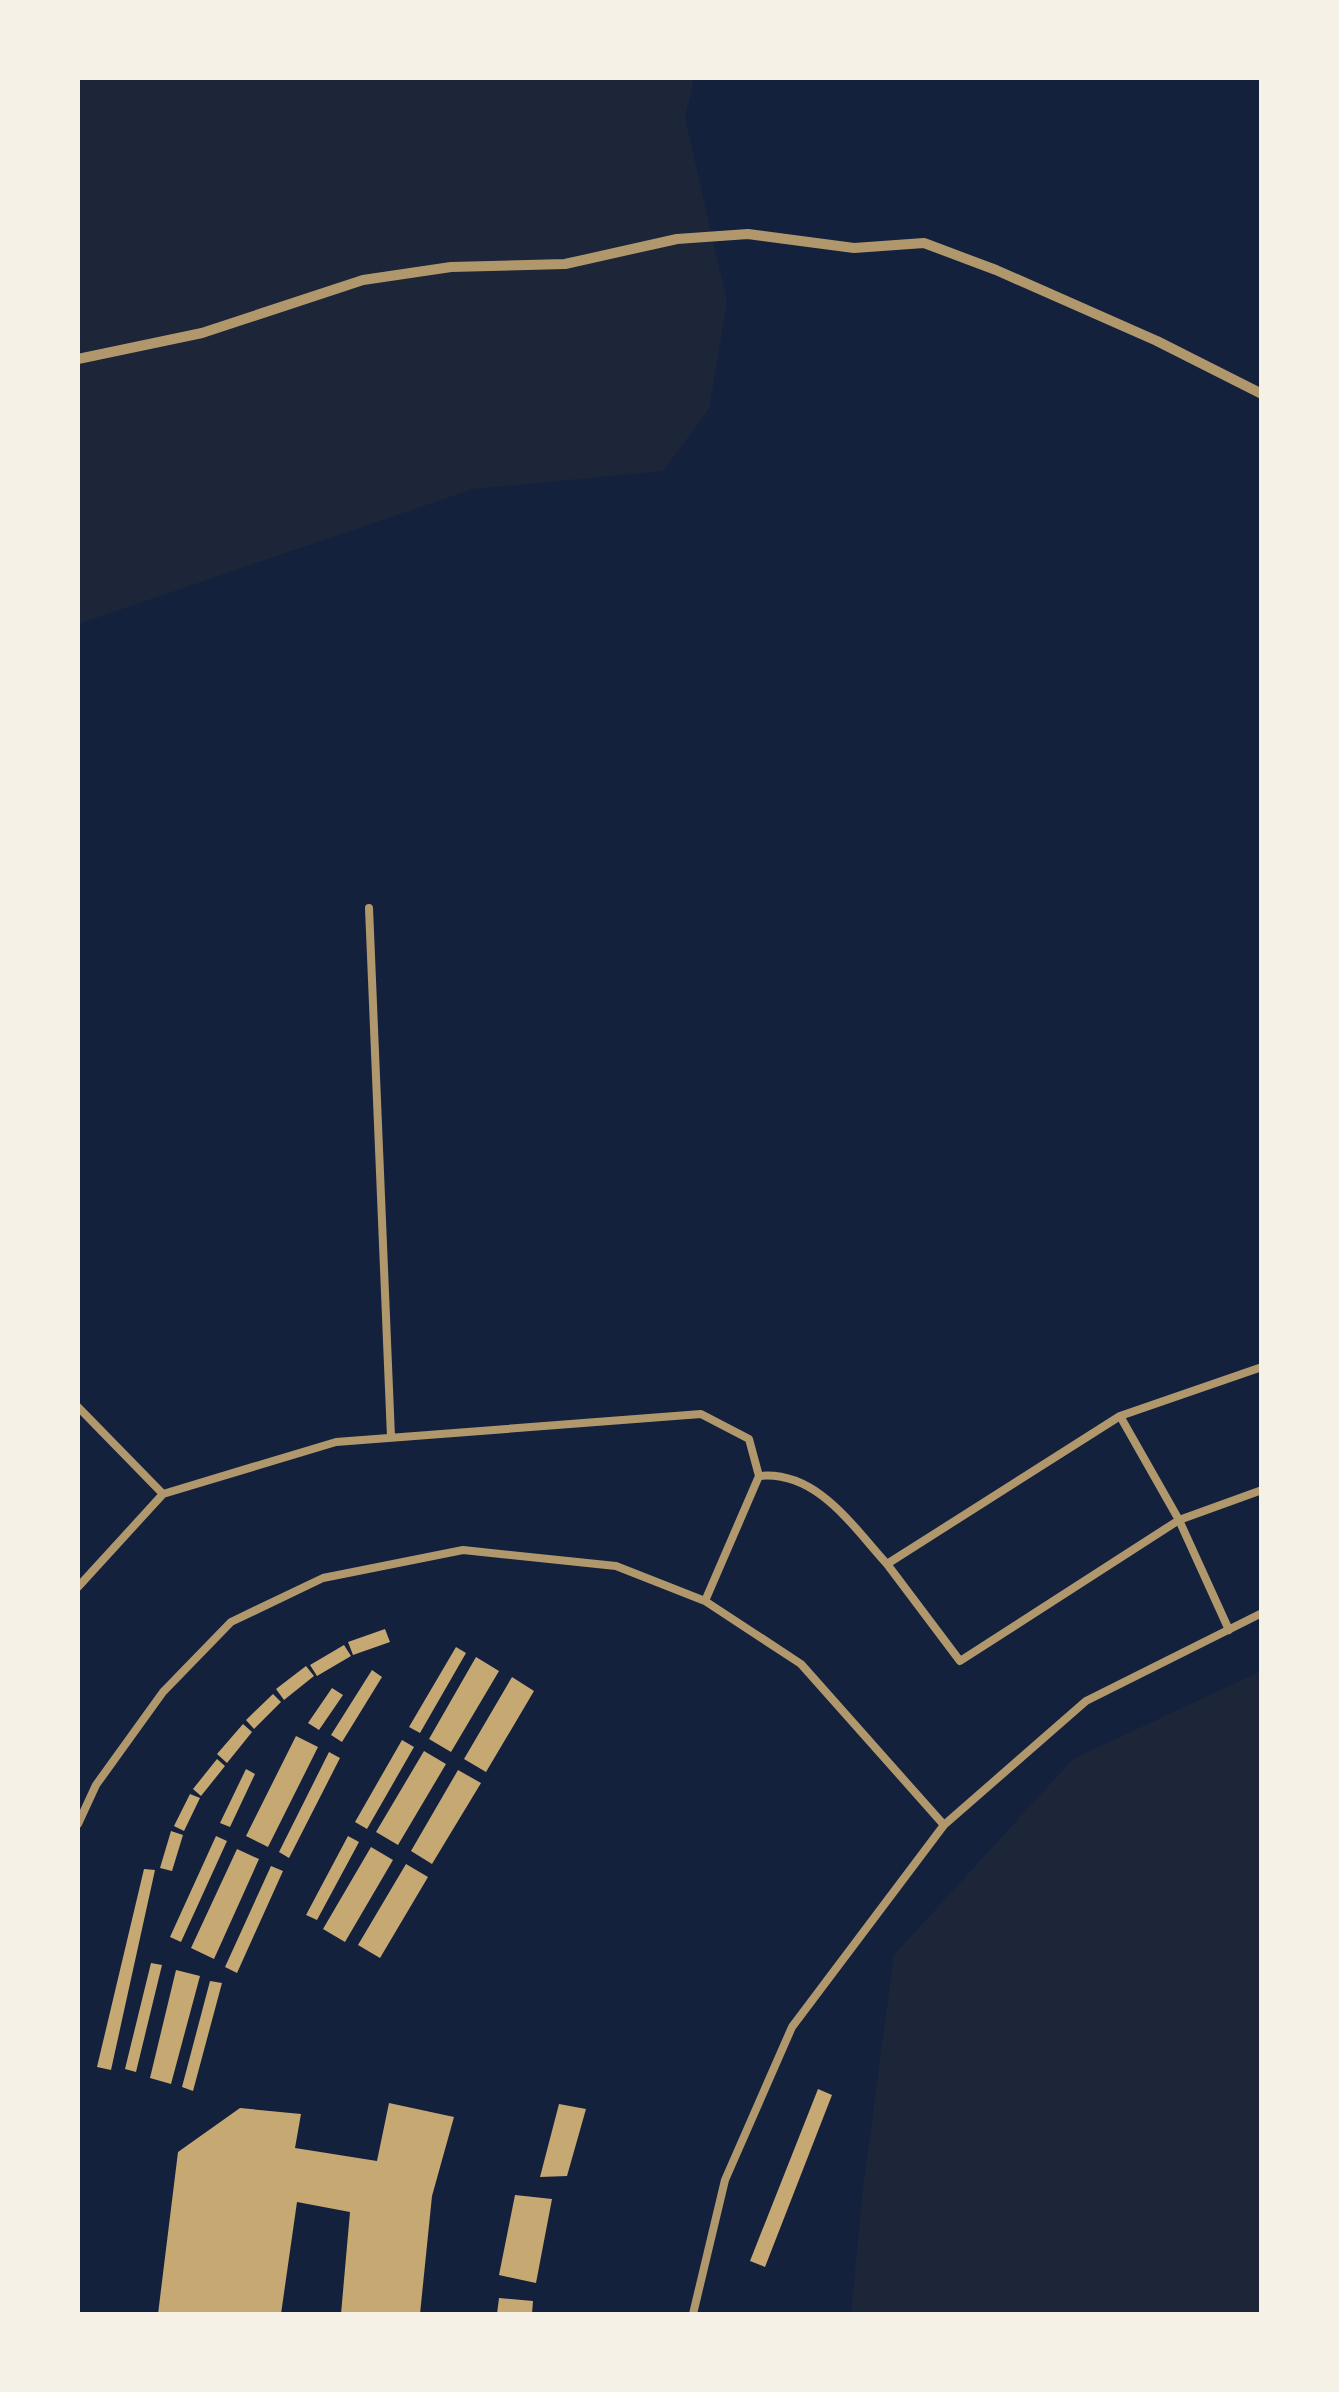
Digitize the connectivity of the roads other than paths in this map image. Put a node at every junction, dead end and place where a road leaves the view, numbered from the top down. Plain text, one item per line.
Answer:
1 (78, 359) edge
2 (1262, 394) edge
3 (369, 908) dead end
4 (1262, 1367) edge
5 (78, 1406) edge
6 (1120, 1416) junction
7 (391, 1437) junction
8 (759, 1476) junction
9 (1262, 1490) edge
10 (164, 1494) junction
11 (1179, 1520) junction
12 (887, 1564) junction
13 (78, 1588) edge
14 (705, 1601) junction
15 (1262, 1613) edge
16 (1228, 1630) junction
17 (78, 1824) edge
18 (944, 1825) junction
19 (693, 2314) edge

1 - 2 street
3 - 7 lane
4 - 6 lane
5 - 10 lane
6 - 11 lane
6 - 12 lane
7 - 8 lane
7 - 10 lane
8 - 12 lane
8 - 14 lane
9 - 11 lane
10 - 13 lane
11 - 12 lane
11 - 16 lane
14 - 17 lane
14 - 18 lane
15 - 16 lane
16 - 18 lane
18 - 19 lane

